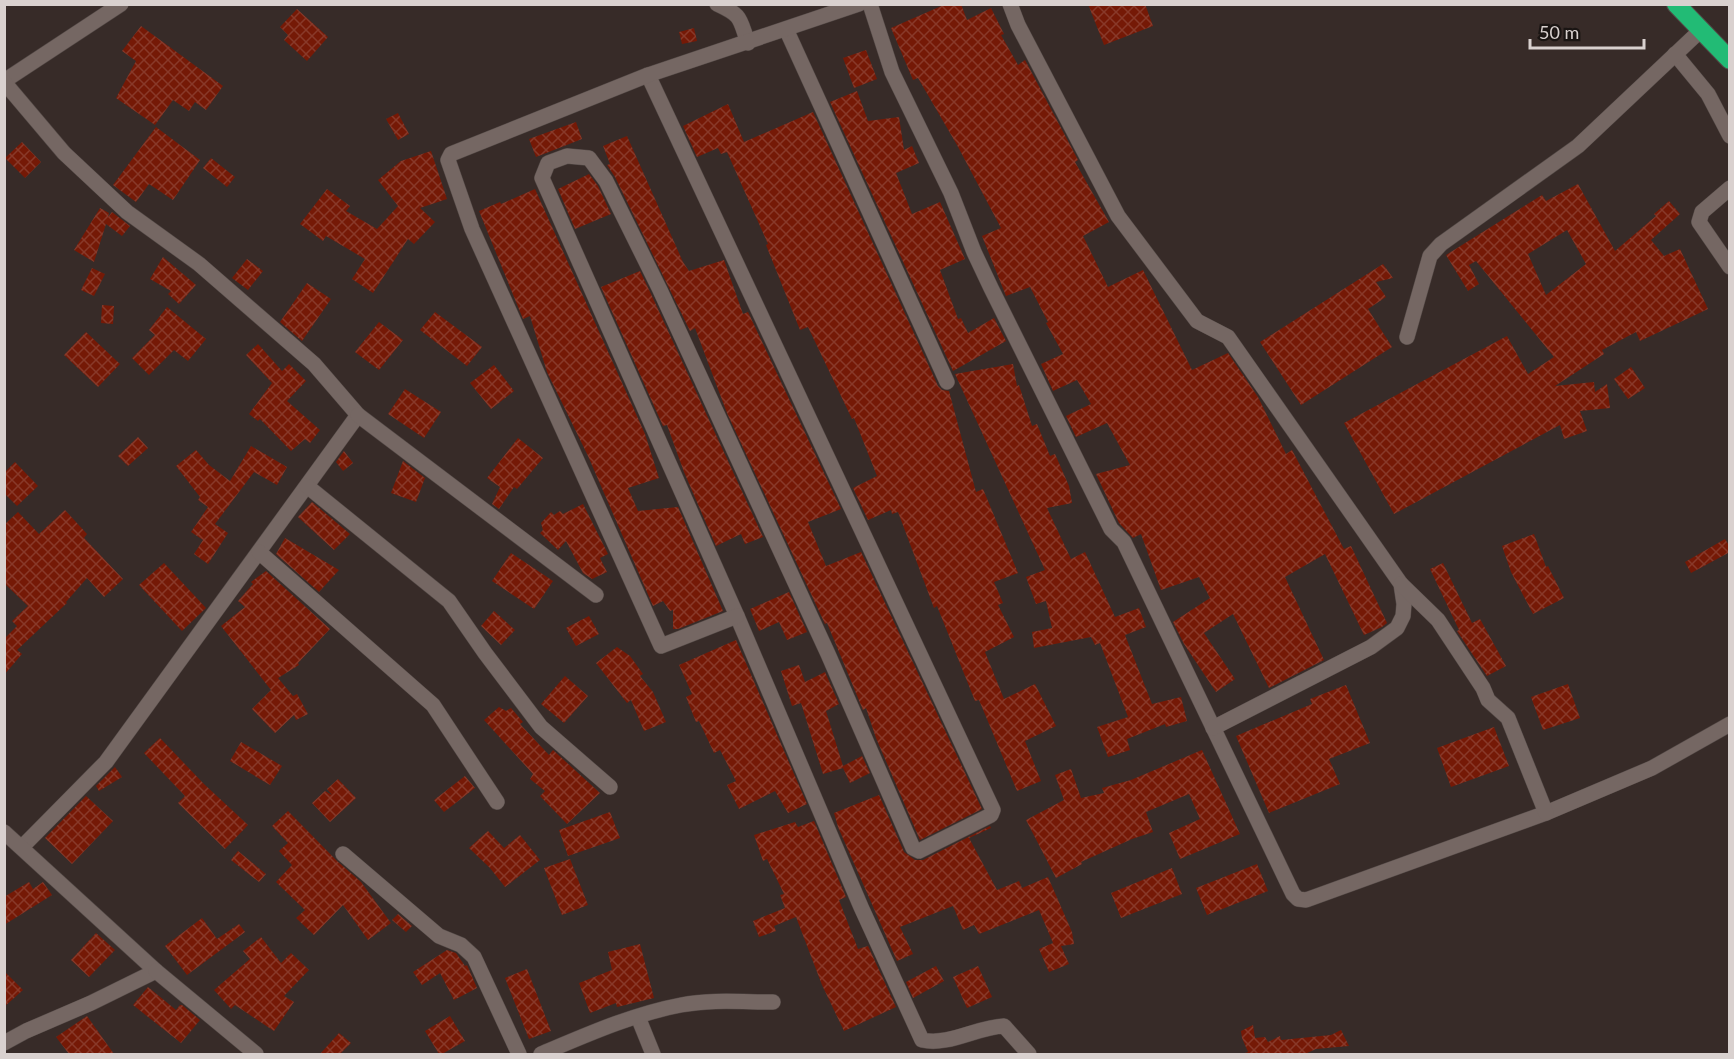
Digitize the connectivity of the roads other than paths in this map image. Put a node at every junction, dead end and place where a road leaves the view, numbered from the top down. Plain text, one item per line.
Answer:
1 (121, 4) edge
2 (717, 4) edge
3 (859, 4) edge
4 (870, 4) edge
5 (1010, 4) edge
6 (1676, 4) edge
7 (786, 30) junction
8 (1701, 30) junction
9 (748, 43) junction
10 (1675, 54) junction
11 (1730, 60) edge
12 (648, 75) junction
13 (4, 81) edge
14 (1730, 136) edge
15 (1730, 188) edge
16 (1730, 267) edge
17 (1407, 337) dead end
18 (947, 382) dead end
19 (358, 415) junction
20 (307, 486) junction
21 (258, 552) junction
22 (1401, 584) junction
23 (596, 595) dead end
24 (737, 616) junction
25 (1730, 724) edge
26 (1213, 728) junction
27 (610, 788) dead end
28 (497, 802) dead end
29 (1546, 813) junction
30 (4, 832) edge
31 (22, 847) junction
32 (343, 854) dead end
33 (156, 971) junction
34 (773, 1002) dead end
35 (638, 1017) junction
36 (4, 1043) edge
37 (256, 1054) edge
38 (519, 1054) edge
39 (541, 1054) edge
40 (653, 1054) edge
41 (1029, 1054) edge

1 - 13 street
2 - 9 street
3 - 7 street
4 - 26 street
5 - 22 street
6 - 8 highway
7 - 9 street
7 - 18 street
8 - 10 street
8 - 11 highway
9 - 12 street
10 - 14 street
10 - 17 street
12 - 24 street
12 - 24 street
13 - 19 street
15 - 16 street
19 - 20 street
19 - 23 street
20 - 21 street
20 - 27 street
21 - 28 street
21 - 31 street
22 - 26 street
22 - 29 street
24 - 41 street
25 - 29 street
26 - 29 street
30 - 31 street
31 - 33 street
32 - 38 street
33 - 36 street
33 - 37 street
34 - 35 street
35 - 39 street
35 - 40 street

